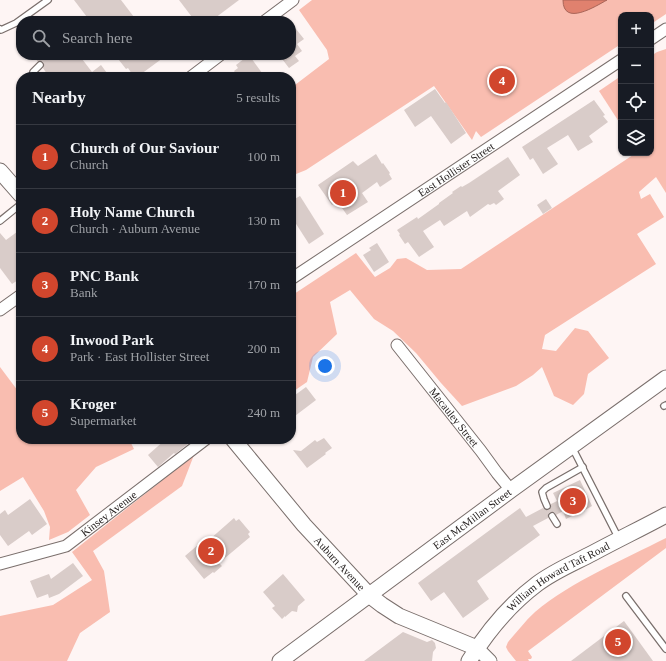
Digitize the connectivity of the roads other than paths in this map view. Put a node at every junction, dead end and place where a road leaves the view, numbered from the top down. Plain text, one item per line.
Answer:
1 (48, 0) edge
2 (293, 0) edge
3 (26, 16) edge
4 (272, 16) edge
5 (16, 23) edge
6 (0, 29) edge
7 (666, 29) edge
8 (654, 37) edge
9 (666, 39) edge
10 (654, 42) edge
11 (213, 60) edge
12 (618, 62) edge
13 (40, 65) dead end
14 (33, 72) edge
15 (197, 72) edge
16 (0, 171) edge
17 (16, 189) edge
18 (16, 208) edge
19 (0, 220) edge
20 (296, 276) edge
21 (16, 298) edge
22 (0, 310) edge
23 (397, 346) dead end
24 (666, 378) edge
25 (199, 444) edge
26 (237, 444) edge
27 (572, 446) junction
28 (582, 467) junction
29 (511, 490) junction
30 (547, 506) dead end
31 (552, 516) dead end
32 (666, 516) edge
33 (557, 524) dead end
34 (619, 539) junction
35 (0, 564) edge
36 (369, 595) junction
37 (626, 596) dead end
38 (477, 648) junction
39 (666, 649) edge
40 (280, 661) edge
41 (468, 661) edge
42 (490, 661) edge

1 - 3 lane
2 - 4 street
5 - 6 lane
7 - 8 street
9 - 10 street
11 - 15 street
12 - 20 street, East Hollister Street
13 - 14 lane
16 - 17 main road
18 - 19 lane
21 - 22 street
23 - 29 street, Macauley Street
24 - 27 main road, East McMillan Street
25 - 35 street, Kinsey Avenue
26 - 36 main road, Auburn Avenue
27 - 28 lane
27 - 29 main road, East McMillan Street
28 - 30 lane
28 - 34 lane
29 - 36 main road, East McMillan Street
31 - 33 lane
32 - 34 main road, William Howard Taft Road
34 - 38 main road, William Howard Taft Road
36 - 38 main road, Auburn Avenue
36 - 40 main road, East McMillan Street
37 - 39 lane
38 - 41 main road, William Howard Taft Road
38 - 42 street

